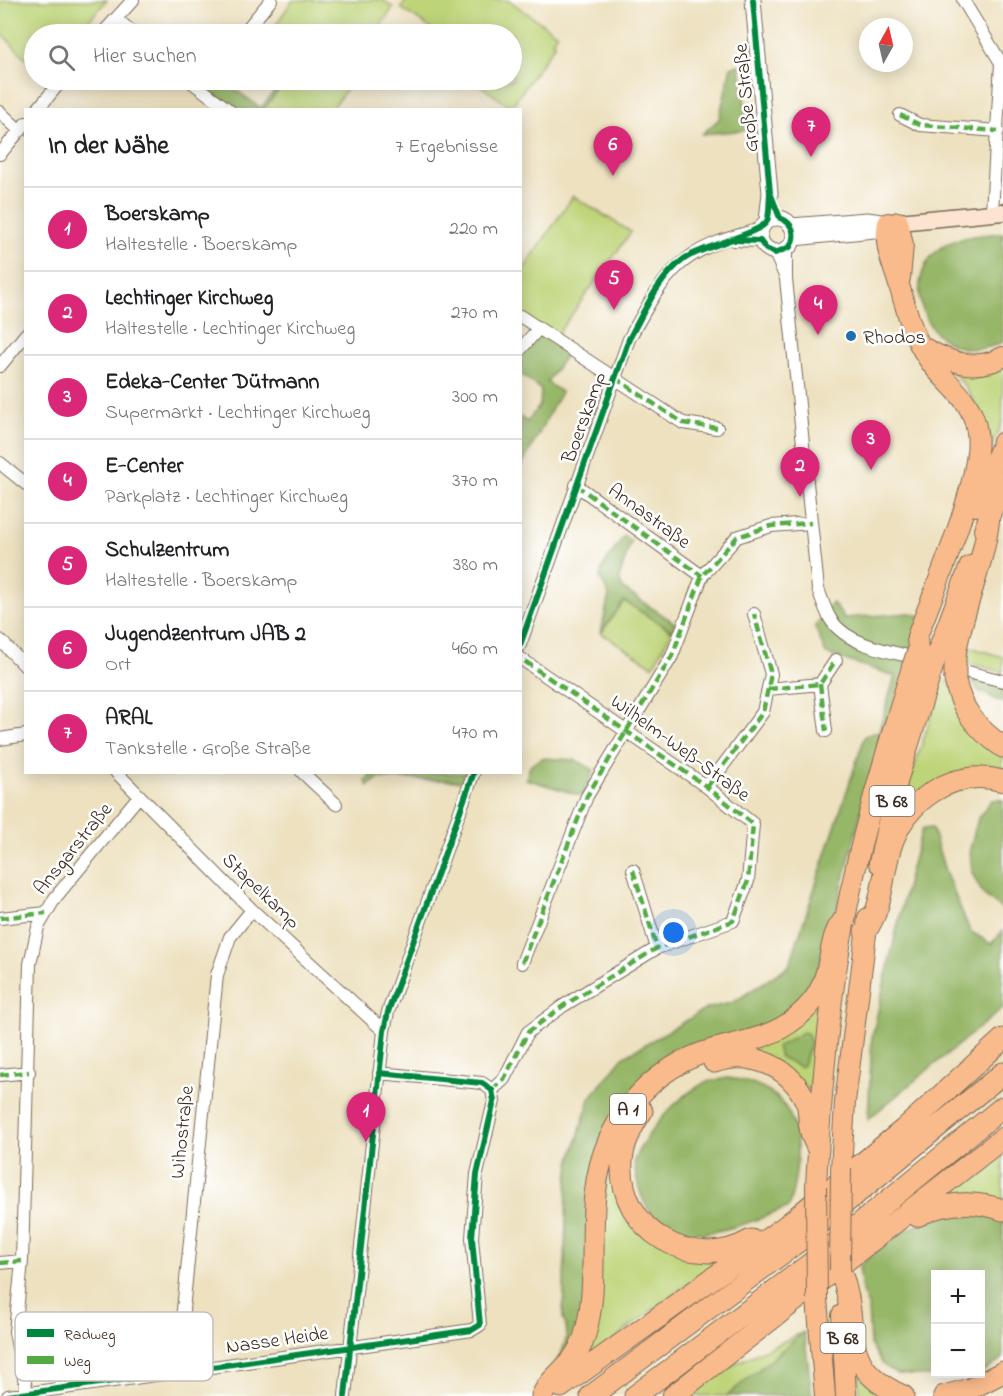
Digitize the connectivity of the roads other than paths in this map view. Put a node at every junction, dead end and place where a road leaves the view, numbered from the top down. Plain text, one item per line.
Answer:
1 (133, 0) edge
2 (271, 0) edge
3 (753, 0) edge
4 (963, 0) edge
5 (116, 19) junction
6 (111, 24) edge
7 (122, 24) edge
8 (251, 24) edge
9 (54, 90) edge
10 (208, 90) edge
11 (221, 107) edge
12 (39, 108) edge
13 (0, 112) edge
14 (900, 115) dead end
15 (23, 127) edge
16 (998, 131) junction
17 (0, 154) edge
18 (998, 212) edge
19 (893, 223) junction
20 (777, 235) junction
21 (522, 317) edge
22 (538, 329) junction
23 (24, 335) edge
24 (921, 346) junction
25 (522, 348) edge
26 (4, 350) edge
27 (1003, 357) edge
28 (0, 366) edge
29 (615, 378) junction
30 (717, 428) dead end
31 (1003, 442) edge
32 (0, 463) edge
33 (24, 482) edge
34 (1003, 482) edge
35 (576, 485) junction
36 (989, 516) joint
37 (811, 523) junction
38 (702, 576) junction
39 (754, 614) dead end
40 (522, 639) edge
41 (0, 640) edge
42 (927, 655) junction
43 (522, 659) edge
44 (836, 660) dead end
45 (24, 665) edge
46 (1003, 681) edge
47 (820, 684) junction
48 (768, 689) junction
49 (625, 731) junction
50 (826, 731) dead end
51 (24, 735) edge
52 (0, 739) edge
53 (1003, 747) edge
54 (118, 774) edge
55 (304, 774) edge
56 (473, 774) edge
57 (1003, 781) edge
58 (707, 787) junction
59 (139, 796) junction
60 (336, 804) dead end
61 (633, 870) dead end
62 (252, 910) junction
63 (46, 912) junction
64 (0, 918) edge
65 (844, 919) junction
66 (865, 932) junction
67 (657, 948) junction
68 (522, 963) dead end
69 (384, 1031) junction
70 (1003, 1039) edge
71 (29, 1072) junction
72 (380, 1073) junction
73 (1003, 1073) edge
74 (0, 1075) edge
75 (492, 1090) junction
76 (1003, 1107) edge
77 (1003, 1138) edge
78 (818, 1149) junction
79 (1003, 1210) edge
80 (787, 1225) junction
81 (881, 1232) junction
82 (22, 1262) junction
83 (0, 1263) edge
84 (840, 1275) junction
85 (17, 1312) edge
86 (183, 1312) edge
87 (349, 1345) junction
88 (213, 1365) edge
89 (1003, 1372) edge
90 (25, 1381) edge
91 (105, 1381) edge
92 (1003, 1386) edge
93 (681, 1392) edge
94 (27, 1393) junction
95 (8, 1396) edge
96 (345, 1396) edge
97 (542, 1396) edge
98 (548, 1396) edge
99 (591, 1396) edge
100 (635, 1396) edge
101 (825, 1396) edge
102 (846, 1396) edge
103 (903, 1396) edge
104 (944, 1396) edge
105 (985, 1396) edge

1 - 5 street
2 - 8 street
3 - 20 street, Große Straße
4 - 16 street
5 - 6 street
5 - 7 street
9 - 12 street
10 - 11 street
13 - 15 street
14 - 16 street
15 - 17 street
16 - 18 street
18 - 19 main road
19 - 20 street
19 - 24 highway
20 - 29 street, Boerskamp
20 - 37 street
21 - 22 street
22 - 25 street
22 - 29 street
23 - 26 street
24 - 27 highway
24 - 42 highway
26 - 28 street
29 - 30 street
29 - 35 street, Boerskamp
31 - 42 highway, B 68
32 - 33 street
34 - 36 highway
35 - 38 street, Annastraße
35 - 40 street, Boerskamp
36 - 42 highway
37 - 38 street
37 - 46 street
38 - 49 street
39 - 48 street
41 - 45 street
42 - 53 highway, bridge
42 - 65 highway, B 68
42 - 66 highway, B 68
43 - 49 street, Wilhelm-Weß-Straße
44 - 47 street
47 - 48 street
47 - 50 street
48 - 58 street
49 - 58 street, Wilhelm-Weß-Straße
49 - 68 street
51 - 52 street
54 - 59 street, Stapelkamp
55 - 60 street
56 - 69 street
57 - 66 highway
58 - 67 street, Wilhelm-Weß-Straße
59 - 62 street, Stapelkamp
59 - 63 street, Ansgarstraße
61 - 67 street
62 - 69 street, Stapelkamp
62 - 86 street, Wihostraße
63 - 64 street
63 - 71 street, Ansgarstraße
65 - 78 highway, B 68
65 - 97 highway, A 1
66 - 84 highway, B 68, bridge
67 - 75 street, Wilhelm-Weß-Straße
69 - 72 street
70 - 80 highway
71 - 74 street
71 - 82 street, Ansgarstraße
72 - 75 street
72 - 87 street
73 - 99 highway
75 - 87 street, Nasse Heide
76 - 100 highway
77 - 81 highway
78 - 80 highway
78 - 101 highway, B 68, bridge
79 - 81 highway
80 - 98 highway
81 - 93 highway
82 - 83 street
82 - 85 street, Ansgarstraße
84 - 102 highway, B 68
84 - 103 highway
87 - 88 street, Nasse Heide
87 - 96 street
89 - 104 highway
90 - 94 street, Ansgarstraße
91 - 94 street, Nasse Heide
92 - 105 highway
94 - 95 street, Nasse Heide

